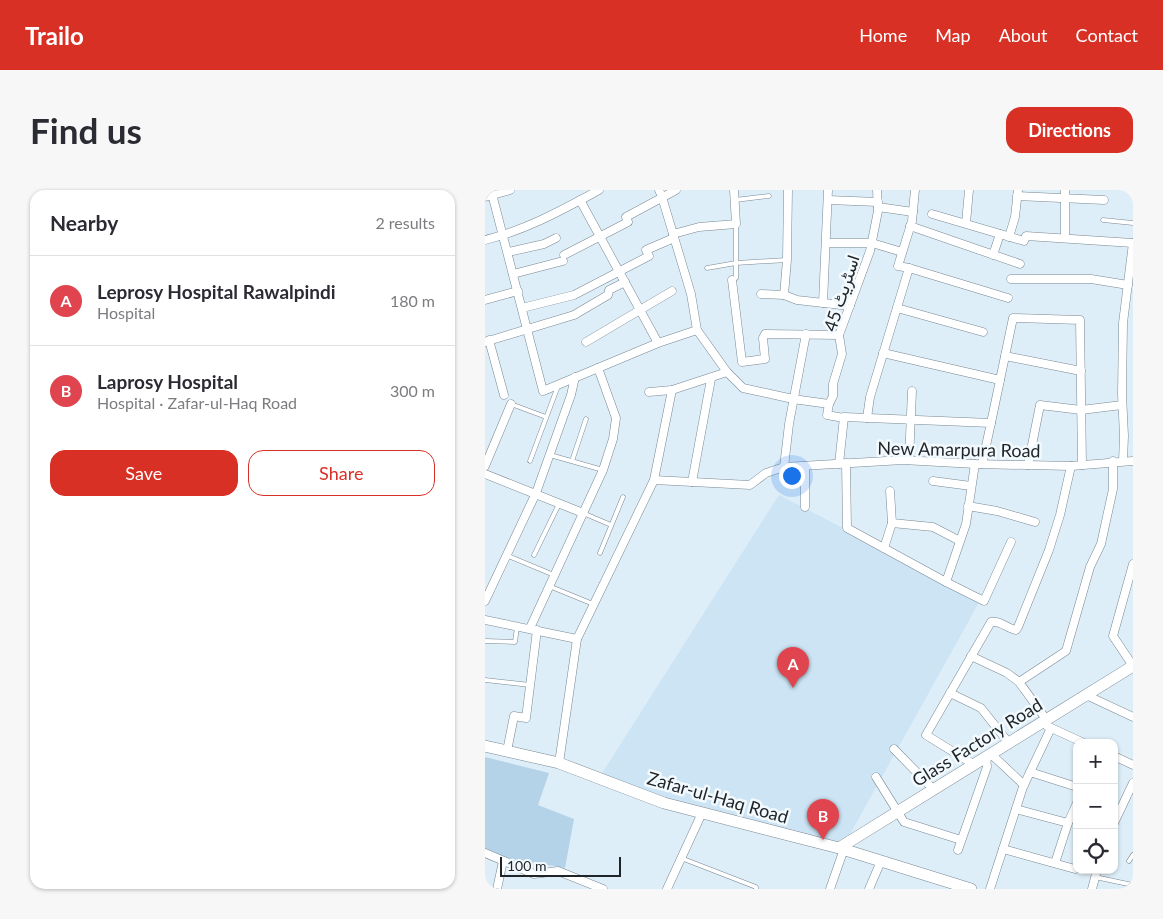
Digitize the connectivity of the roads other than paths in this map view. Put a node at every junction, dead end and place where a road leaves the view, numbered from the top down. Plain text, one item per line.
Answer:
1 (511, 190) edge
2 (599, 190) edge
3 (676, 190) edge
4 (734, 190) edge
5 (788, 190) edge
6 (828, 190) edge
7 (877, 190) edge
8 (915, 190) edge
9 (969, 190) edge
10 (1017, 193) edge
11 (490, 194) edge
12 (661, 194) edge
13 (1065, 194) edge
14 (769, 196) dead end
15 (580, 200) junction
16 (735, 200) junction
17 (828, 200) junction
18 (1104, 200) dead end
19 (878, 205) junction
20 (913, 212) junction
21 (932, 214) dead end
22 (1103, 220) dead end
23 (1133, 223) edge
24 (735, 224) junction
25 (966, 224) junction
26 (910, 226) junction
27 (1000, 234) junction
28 (503, 236) junction
29 (674, 236) junction
30 (600, 237) junction
31 (1009, 237) junction
32 (556, 238) dead end
33 (1065, 238) junction
34 (485, 240) edge
35 (826, 243) junction
36 (872, 243) junction
37 (1133, 243) edge
38 (508, 252) junction
39 (902, 252) junction
40 (993, 255) junction
41 (787, 260) junction
42 (736, 263) junction
43 (1019, 264) dead end
44 (707, 268) dead end
45 (909, 268) junction
46 (619, 272) junction
47 (513, 274) junction
48 (734, 279) joint
49 (1011, 279) dead end
50 (625, 282) junction
51 (1128, 285) junction
52 (518, 291) junction
53 (672, 291) dead end
54 (761, 294) dead end
55 (784, 295) junction
56 (1008, 298) dead end
57 (485, 300) edge
58 (823, 303) junction
59 (850, 306) junction
60 (522, 308) junction
61 (897, 308) junction
62 (640, 310) junction
63 (527, 328) junction
64 (697, 330) junction
65 (983, 332) dead end
66 (806, 334) junction
67 (839, 335) junction
68 (487, 341) edge
69 (586, 342) dead end
70 (658, 343) junction
71 (883, 353) junction
72 (1005, 356) junction
73 (598, 368) junction
74 (1081, 371) junction
75 (727, 372) junction
76 (575, 377) junction
77 (711, 378) junction
78 (1000, 380) junction
79 (558, 384) junction
80 (672, 390) junction
81 (912, 391) dead end
82 (649, 392) dead end
83 (504, 396) dead end
84 (793, 399) junction
85 (511, 404) joint
86 (829, 404) junction
87 (1122, 405) junction
88 (1081, 410) junction
89 (546, 417) junction
90 (844, 418) junction
91 (867, 418) junction
92 (585, 419) dead end
93 (911, 419) junction
94 (991, 423) junction
95 (550, 455) junction
96 (909, 460) junction
97 (530, 461) dead end
98 (572, 461) junction
99 (1113, 461) junction
100 (1123, 461) junction
101 (1133, 461) edge
102 (843, 463) junction
103 (978, 464) junction
104 (1028, 465) junction
105 (1082, 465) junction
106 (485, 466) edge
107 (805, 466) junction
108 (1071, 466) junction
109 (784, 467) junction
110 (603, 470) junction
111 (485, 474) edge
112 (654, 480) junction
113 (933, 481) dead end
114 (692, 482) junction
115 (971, 486) junction
116 (890, 491) dead end
117 (536, 493) junction
118 (623, 497) dead end
119 (559, 504) junction
120 (968, 506) junction
121 (805, 507) dead end
122 (583, 513) junction
123 (1035, 522) dead end
124 (891, 523) junction
125 (611, 525) junction
126 (960, 541) junction
127 (1011, 542) dead end
128 (884, 548) junction
129 (599, 552) dead end
130 (506, 555) junction
131 (534, 555) dead end
132 (1133, 564) edge
133 (554, 576) junction
134 (1131, 576) edge
135 (946, 582) junction
136 (549, 586) junction
137 (485, 601) edge
138 (593, 604) junction
139 (485, 620) edge
140 (517, 626) junction
141 (534, 629) junction
142 (577, 638) junction
143 (485, 641) edge
144 (971, 656) junction
145 (1133, 666) edge
146 (485, 680) edge
147 (1019, 682) junction
148 (531, 685) junction
149 (950, 693) junction
150 (1085, 695) junction
151 (1133, 717) edge
152 (1046, 723) junction
153 (1076, 739) edge
154 (1008, 742) junction
155 (485, 746) edge
156 (894, 749) dead end
157 (507, 751) junction
158 (988, 754) junction
159 (1118, 758) edge
160 (559, 763) junction
161 (973, 764) junction
162 (1133, 765) edge
163 (1030, 772) junction
164 (876, 778) dead end
165 (1133, 783) edge
166 (1024, 785) junction
167 (1073, 786) edge
168 (933, 788) junction
169 (1016, 809) junction
170 (898, 811) junction
171 (1073, 812) edge
172 (702, 813) junction
173 (1118, 815) edge
174 (1068, 823) junction
175 (961, 840) junction
176 (842, 849) junction
177 (1003, 849) junction
178 (958, 850) dead end
179 (485, 853) edge
180 (1133, 855) edge
181 (681, 858) junction
182 (881, 861) junction
183 (503, 862) junction
184 (1129, 862) dead end
185 (1055, 863) junction
186 (1073, 868) edge
187 (1096, 874) edge
188 (1133, 886) edge
189 (497, 889) edge
190 (603, 889) edge
191 (667, 889) edge
192 (756, 889) edge
193 (830, 889) edge
194 (869, 889) edge
195 (971, 889) edge
196 (990, 889) edge
197 (1092, 889) edge

1 - 11 street
2 - 15 street
3 - 12 street
4 - 16 street
5 - 41 street
6 - 17 street
7 - 19 street, اسٹریٹ 45
8 - 20 street
9 - 25 street
10 - 13 street
10 - 31 street
11 - 28 street
12 - 29 street
12 - 30 street
13 - 18 street
13 - 33 street
14 - 16 lane
15 - 28 street
15 - 30 street
16 - 24 street
17 - 19 street
17 - 35 street
19 - 20 street
19 - 36 street, اسٹریٹ 45
20 - 26 street
21 - 25 street
22 - 23 lane
24 - 29 street
24 - 42 lane
25 - 27 street
26 - 39 street
26 - 40 street
27 - 31 street
27 - 40 street
28 - 34 street
28 - 38 street
29 - 46 street
29 - 64 street
30 - 46 street
30 - 47 street
31 - 33 street
32 - 38 street
33 - 37 street
35 - 36 street
35 - 58 street
36 - 39 street
36 - 59 street, اسٹریٹ 45
37 - 51 street
38 - 47 street
39 - 45 street
40 - 43 street
41 - 42 lane
41 - 55 street
42 - 44 lane
42 - 48 lane
45 - 56 street
45 - 61 street
46 - 50 street
46 - 60 street
47 - 52 street
48 - 66 street
49 - 51 street
50 - 62 street
50 - 63 street
51 - 87 street
52 - 57 street
52 - 60 street
53 - 62 street
54 - 55 street
55 - 58 street
58 - 59 street
59 - 67 street, اسٹریٹ 45
60 - 63 street
61 - 65 street
61 - 71 street
62 - 69 street
62 - 70 street
63 - 68 street
63 - 79 street
64 - 70 street
64 - 75 street
66 - 67 street
66 - 84 street
67 - 86 street, اسٹریٹ 45
68 - 83 street
70 - 73 street
71 - 78 street
71 - 91 street
72 - 74 street
72 - 74 street
72 - 78 street
73 - 76 street
73 - 110 street
74 - 88 street
75 - 77 street
75 - 84 street
76 - 79 street
76 - 95 street
77 - 80 street
77 - 114 street
78 - 94 street
79 - 89 lane
80 - 82 street
80 - 112 street
81 - 93 street
84 - 86 street
84 - 109 street
85 - 89 lane
85 - 106 street
86 - 90 street
87 - 88 street
87 - 100 street
88 - 104 street
88 - 105 street
89 - 97 lane
90 - 91 street
90 - 102 street
91 - 93 street
92 - 98 lane
93 - 94 street
93 - 96 street
94 - 103 street
95 - 98 lane
95 - 117 street
96 - 102 street, New Amarpura Road
96 - 103 street, New Amarpura Road
98 - 110 lane
99 - 100 street, New Amarpura Road
99 - 105 street, New Amarpura Road
99 - 147 street
100 - 101 street, New Amarpura Road
102 - 107 street, New Amarpura Road
102 - 128 street
103 - 104 street, New Amarpura Road
103 - 115 street
104 - 108 street, New Amarpura Road
105 - 108 street, New Amarpura Road
107 - 109 street, New Amarpura Road
107 - 121 street
108 - 144 street
109 - 114 street, New Amarpura Road
110 - 122 street
111 - 117 street
112 - 114 street, New Amarpura Road
112 - 138 street
113 - 115 street
115 - 120 street
116 - 124 street
117 - 119 street
117 - 130 street
118 - 125 lane
119 - 122 street
119 - 131 lane
120 - 123 street
120 - 126 street
122 - 125 lane
122 - 133 street
124 - 126 street
124 - 128 street
125 - 129 lane
126 - 135 street
127 - 135 street
128 - 135 street
130 - 133 lane
130 - 137 street
132 - 134 street
133 - 136 street
134 - 145 street
136 - 138 lane
136 - 141 street
138 - 142 street
139 - 140 street
140 - 141 street
140 - 143 lane
141 - 142 street
141 - 148 street
142 - 160 street
144 - 147 street
144 - 149 street
145 - 150 street, Glass Factory Road
146 - 148 lane
147 - 152 street
148 - 157 street
149 - 154 street
149 - 161 street
150 - 151 street
150 - 152 street, Glass Factory Road
152 - 153 street
152 - 154 street, Glass Factory Road
152 - 163 street
154 - 158 street, Glass Factory Road
155 - 157 street, Zafar-ul-Haq Road
156 - 168 street
157 - 160 street, Zafar-ul-Haq Road
158 - 161 street, Glass Factory Road
158 - 166 street
158 - 175 street
159 - 162 street
160 - 172 street, Zafar-ul-Haq Road
161 - 168 street, Glass Factory Road
163 - 166 street
163 - 167 street
164 - 170 street
165 - 173 street
166 - 169 street
168 - 170 street, Glass Factory Road
169 - 174 street
169 - 177 street
170 - 175 street
170 - 176 street, Glass Factory Road
171 - 174 street
172 - 176 street, Zafar-ul-Haq Road
172 - 181 street
174 - 185 street
175 - 178 street
176 - 182 street, Zafar-ul-Haq Road
176 - 193 street
177 - 185 street
177 - 196 street
179 - 183 street
180 - 184 lane
181 - 191 street
181 - 192 lane
182 - 194 street
182 - 195 street, Zafar-ul-Haq Road
183 - 189 street
183 - 190 street
185 - 186 street
187 - 188 lane
187 - 197 street

